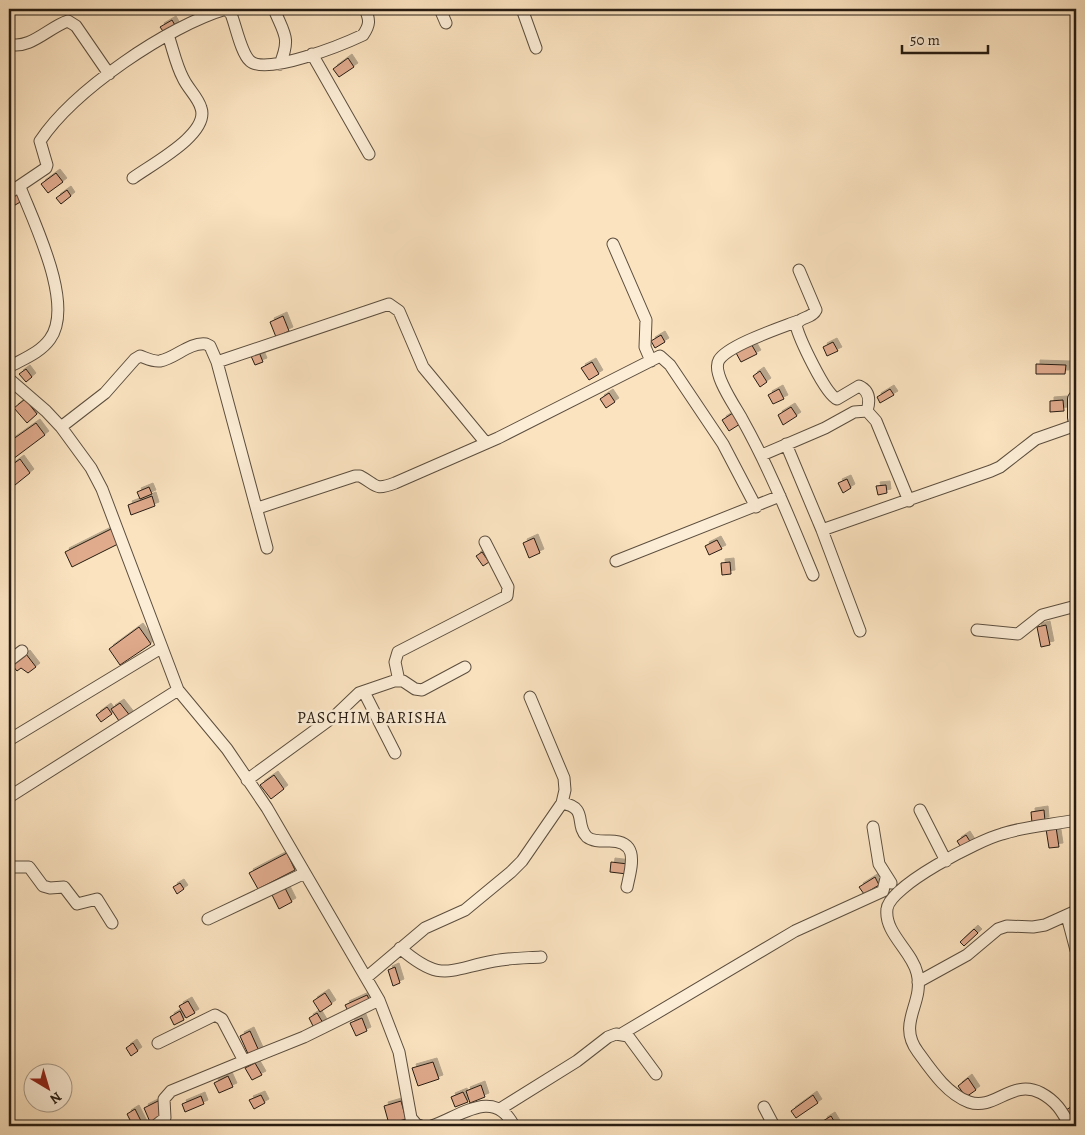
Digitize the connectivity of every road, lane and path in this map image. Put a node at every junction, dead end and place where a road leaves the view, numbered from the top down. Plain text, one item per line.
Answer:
1 (274, 9) edge
2 (365, 9) edge
3 (440, 9) edge
4 (522, 9) edge
5 (446, 23) dead end
6 (168, 35) junction
7 (9, 44) edge
8 (536, 48) dead end
9 (312, 54) junction
10 (280, 64) junction
11 (109, 74) junction
12 (369, 154) dead end
13 (133, 178) dead end
14 (20, 187) junction
15 (9, 193) edge
16 (613, 244) dead end
17 (799, 270) dead end
18 (798, 321) junction
19 (651, 361) junction
20 (217, 362) junction
21 (9, 366) edge
22 (9, 381) edge
23 (1076, 399) edge
24 (867, 411) junction
25 (1076, 418) edge
26 (1076, 425) edge
27 (61, 427) junction
28 (486, 444) junction
29 (786, 444) junction
30 (762, 455) junction
31 (780, 496) junction
32 (909, 500) junction
33 (756, 507) junction
34 (258, 508) junction
35 (822, 530) junction
36 (485, 542) dead end
37 (267, 548) dead end
38 (616, 561) dead end
39 (813, 575) dead end
40 (1076, 606) edge
41 (977, 630) dead end
42 (860, 631) dead end
43 (161, 648) junction
44 (22, 651) dead end
45 (9, 660) edge
46 (465, 667) dead end
47 (399, 681) junction
48 (178, 690) junction
49 (364, 692) junction
50 (530, 697) dead end
51 (9, 740) edge
52 (395, 753) dead end
53 (247, 780) junction
54 (9, 797) edge
55 (562, 803) junction
56 (920, 810) dead end
57 (1076, 820) edge
58 (873, 827) dead end
59 (946, 861) junction
60 (9, 867) edge
61 (305, 872) junction
62 (886, 878) junction
63 (627, 887) dead end
64 (898, 892) junction
65 (1071, 914) edge
66 (208, 919) dead end
67 (112, 923) dead end
68 (400, 948) junction
69 (1076, 950) edge
70 (540, 957) dead end
71 (367, 977) junction
72 (918, 982) junction
73 (379, 1000) junction
74 (623, 1033) junction
75 (158, 1043) dead end
76 (244, 1061) junction
77 (656, 1074) dead end
78 (764, 1106) dead end
79 (500, 1109) junction
80 (155, 1126) edge
81 (421, 1126) edge
82 (432, 1126) edge
83 (514, 1126) edge
84 (774, 1126) edge
85 (1070, 1126) edge

1 - 10 street
2 - 9 street
3 - 5 street
4 - 8 street
6 - 10 street
6 - 11 street
6 - 13 street
7 - 11 street
9 - 10 street
9 - 12 street
11 - 14 street
14 - 15 street
14 - 21 street
16 - 19 street
17 - 18 street
18 - 24 street
18 - 30 street
19 - 28 street
19 - 33 street
20 - 27 street
20 - 28 street
20 - 34 street
22 - 27 street
23 - 25 street
24 - 29 street
24 - 32 street
26 - 32 street
27 - 43 street
28 - 34 street
29 - 30 street
29 - 35 street
30 - 31 street
31 - 33 street
31 - 39 street
32 - 35 street
33 - 38 street
34 - 37 street
35 - 42 street
36 - 47 street
40 - 41 street
43 - 48 street
43 - 51 street
44 - 45 street
46 - 47 street
47 - 49 street
48 - 53 street
48 - 54 street
49 - 52 street
49 - 53 street
50 - 55 street
53 - 61 street
55 - 63 street
55 - 68 street
56 - 59 street
57 - 59 street
58 - 62 street
59 - 64 street
60 - 67 street
61 - 66 street
61 - 71 street
62 - 64 street
62 - 74 street
64 - 72 street
65 - 69 street
65 - 72 street
68 - 70 street
68 - 71 street
71 - 73 street
72 - 85 street
73 - 76 street
73 - 81 street
74 - 77 street
74 - 79 street
75 - 76 street
76 - 80 street
78 - 84 street
79 - 82 street
79 - 83 street

